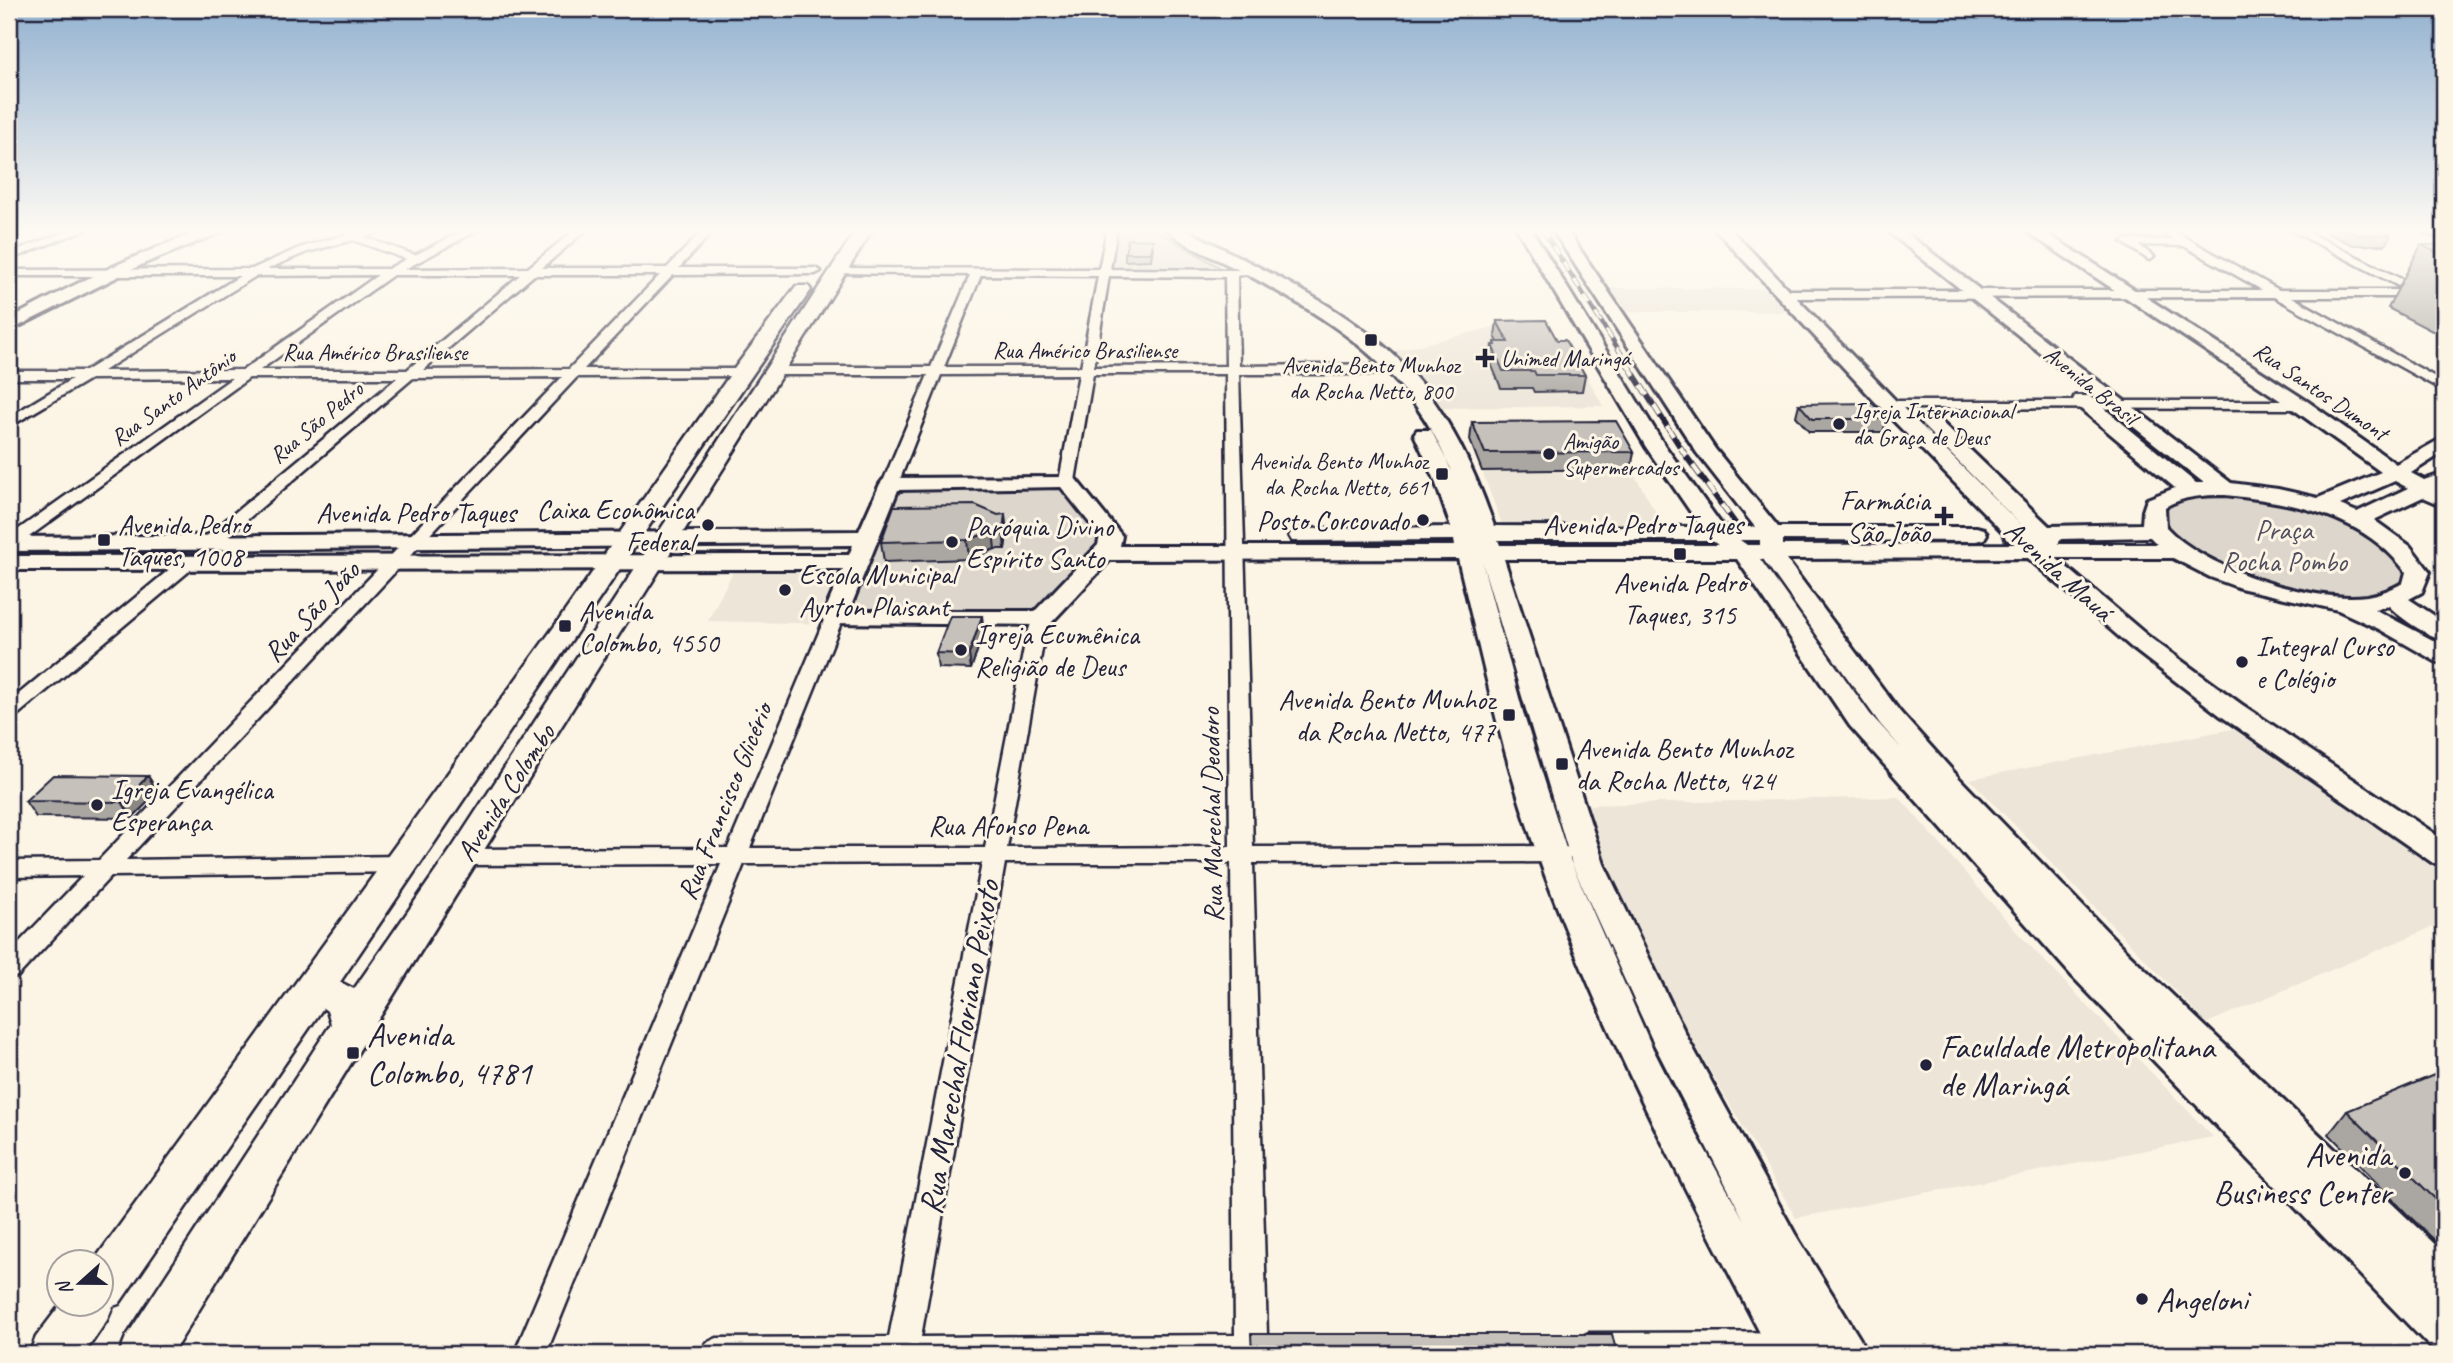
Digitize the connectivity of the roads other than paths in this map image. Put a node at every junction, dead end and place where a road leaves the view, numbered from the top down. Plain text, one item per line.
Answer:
1 (73, 293) edge
2 (222, 293) edge
3 (361, 293) edge
4 (506, 293) edge
5 (650, 293) edge
6 (806, 293) edge
7 (818, 293) edge
8 (968, 293) edge
9 (1099, 293) edge
10 (1239, 293) edge
11 (1269, 293) edge
12 (1563, 293) edge
13 (1601, 293) edge
14 (1803, 293) edge
15 (1949, 293) edge
16 (1972, 293) edge
17 (2277, 293) junction
18 (2422, 293) junction
19 (2444, 293) edge
20 (1783, 294) joint
21 (2130, 294) junction
22 (1805, 295) junction
23 (1952, 295) junction
24 (1975, 295) junction
25 (2444, 304) edge
26 (794, 319) junction
27 (9, 326) edge
28 (1386, 369) junction
29 (1233, 370) junction
30 (934, 371) junction
31 (1086, 371) junction
32 (576, 372) junction
33 (774, 372) junction
34 (413, 373) junction
35 (741, 373) junction
36 (245, 374) junction
37 (9, 375) edge
38 (88, 375) junction
39 (2444, 387) edge
40 (1889, 405) junction
41 (2300, 405) junction
42 (1914, 406) junction
43 (2091, 407) junction
44 (2119, 407) junction
45 (9, 423) edge
46 (2444, 443) edge
47 (2396, 472) junction
48 (1067, 481) junction
49 (890, 484) junction
50 (2225, 489) junction
51 (2191, 490) junction
52 (2438, 490) edge
53 (2319, 506) junction
54 (2355, 521) junction
55 (2156, 530) junction
56 (1717, 534) junction
57 (866, 538) junction
58 (2032, 540) junction
59 (209, 543) junction
60 (411, 543) junction
61 (9, 544) edge
62 (1108, 544) junction
63 (1477, 544) junction
64 (1236, 545) junction
65 (1762, 547) junction
66 (640, 551) junction
67 (2179, 551) junction
68 (2063, 552) junction
69 (394, 562) junction
70 (858, 562) junction
71 (9, 563) edge
72 (188, 563) junction
73 (2394, 598) junction
74 (2337, 603) junction
75 (834, 618) junction
76 (1042, 618) junction
77 (1500, 626) junction
78 (2444, 632) edge
79 (2444, 656) edge
80 (9, 712) edge
81 (1875, 719) junction
82 (2400, 816) junction
83 (2444, 833) edge
84 (1242, 854) junction
85 (1584, 854) junction
86 (993, 855) junction
87 (1553, 855) junction
88 (2444, 855) edge
89 (736, 856) junction
90 (464, 857) junction
91 (401, 864) junction
92 (105, 868) junction
93 (9, 869) edge
94 (9, 969) edge
95 (312, 992) junction
96 (351, 1026) junction
97 (1672, 1044) junction
98 (1634, 1047) junction
99 (116, 1268) edge
100 (2444, 1281) edge
101 (80, 1318) edge
102 (2444, 1331) edge
103 (1562, 1349) edge
104 (1305, 1351) edge
105 (1793, 1351) edge
106 (1842, 1351) edge
107 (1251, 1353) edge
108 (54, 1354) edge
109 (144, 1354) edge
110 (530, 1354) edge
111 (717, 1354) edge
112 (902, 1354) edge

1 - 27 main road
2 - 38 street
3 - 36 street, Rua Santo Antônio
4 - 34 street, Rua São Pedro
5 - 32 street, Rua São João
6 - 26 main road, Avenida Colombo
7 - 26 main road, Avenida Colombo
8 - 30 street, Rua Francisco Glicério
9 - 31 street
10 - 29 street, Rua Marechal Deodoro
11 - 28 main road
12 - 56 main road
13 - 65 main road
14 - 22 main road, Avenida Mauá
15 - 23 main road, Avenida Brasil
16 - 24 main road, Avenida Brasil
17 - 18 street
17 - 21 street
17 - 39 street
18 - 19 street
18 - 25 street
20 - 22 street
20 - 40 main road, Avenida Mauá
21 - 24 street
21 - 41 main road, Rua Santos Dumont
22 - 23 street
22 - 42 main road, Avenida Mauá
23 - 24 street
23 - 43 main road, Avenida Brasil
24 - 44 main road, Avenida Brasil
26 - 33 main road, Avenida Colombo
26 - 35 main road, Avenida Colombo
28 - 29 street, Rua Américo Brasiliense
28 - 63 main road
29 - 31 street, Rua Américo Brasiliense
29 - 64 street, Rua Marechal Deodoro
30 - 31 street, Rua Américo Brasiliense
30 - 33 street, Rua Américo Brasiliense
30 - 49 street, Rua Francisco Glicério
31 - 48 street
32 - 34 street, Rua Américo Brasiliense
32 - 35 street, Rua Américo Brasiliense
32 - 60 street, Rua São João
33 - 66 main road, Avenida Colombo
34 - 36 street, Rua Américo Brasiliense
34 - 59 street, Rua São Pedro
35 - 66 main road, Avenida Colombo
36 - 38 street, Rua Américo Brasiliense
36 - 61 street, Rua Santo Antônio
37 - 38 street, Rua Américo Brasiliense
38 - 45 street
40 - 42 street
40 - 58 main road, Avenida Mauá
41 - 44 street
41 - 47 main road, Rua Santos Dumont
42 - 43 street
42 - 58 main road, Avenida Mauá
43 - 44 street
43 - 51 main road, Avenida Brasil
44 - 50 main road, Avenida Brasil
46 - 47 main road
47 - 52 main road, Rua Santos Dumont
47 - 53 main road
48 - 49 main road
48 - 62 main road
49 - 57 main road, Rua Francisco Glicério
50 - 51 main road
50 - 53 main road
51 - 55 main road
52 - 54 main road
53 - 54 main road
54 - 73 main road
55 - 58 main road, Avenida Pedro Taques
55 - 67 main road
56 - 63 main road, Avenida Pedro Taques
56 - 65 main road
56 - 65 main road, Avenida Pedro Taques
57 - 66 main road, Avenida Pedro Taques
57 - 70 main road, Rua Francisco Glicério
58 - 65 main road, Avenida Pedro Taques
58 - 68 main road, Avenida Pedro Taques
58 - 82 main road, Avenida Mauá
59 - 60 main road, Avenida Pedro Taques
59 - 61 main road, Avenida Pedro Taques
60 - 66 main road, Avenida Pedro Taques
60 - 69 street, Rua São João
62 - 64 main road, Avenida Pedro Taques
62 - 76 main road
63 - 64 main road, Avenida Pedro Taques
63 - 65 main road, Avenida Pedro Taques
63 - 77 main road
64 - 84 street, Rua Marechal Deodoro
65 - 81 main road
66 - 69 main road, Avenida Pedro Taques
66 - 70 main road, Avenida Pedro Taques
66 - 90 main road, Avenida Colombo
66 - 91 main road, Avenida Colombo
67 - 68 main road, Avenida Pedro Taques
67 - 74 main road
68 - 82 main road, Avenida Mauá
69 - 72 main road, Avenida Pedro Taques
69 - 92 street, Rua São João
70 - 75 main road, Rua Francisco Glicério
71 - 72 main road, Avenida Pedro Taques
72 - 80 street
73 - 74 main road
73 - 78 main road
74 - 79 main road
75 - 76 main road
75 - 89 street, Rua Francisco Glicério
76 - 86 street, Rua Marechal Floriano Peixoto
77 - 85 main road
77 - 87 main road
81 - 100 main road
81 - 102 main road
82 - 83 main road, Avenida Mauá
82 - 88 main road, Avenida Mauá
84 - 86 street, Rua Afonso Pena
84 - 87 street, Rua Afonso Pena
84 - 107 street, Rua Marechal Deodoro
85 - 87 street, Rua Afonso Pena
85 - 97 main road
86 - 89 street, Rua Afonso Pena
86 - 112 street, Rua Marechal Floriano Peixoto
87 - 98 main road
89 - 90 street, Rua Afonso Pena
89 - 110 street, Rua Francisco Glicério
90 - 96 main road, Avenida Colombo
91 - 92 street
91 - 95 main road, Avenida Colombo
92 - 93 street
92 - 94 street, Rua São João
95 - 96 main road
95 - 99 main road, Avenida Colombo
96 - 109 main road, Avenida Colombo
97 - 98 main road
97 - 106 main road
98 - 105 main road
101 - 108 main road
103 - 105 street
104 - 107 street
105 - 106 street
107 - 112 street
111 - 112 street

